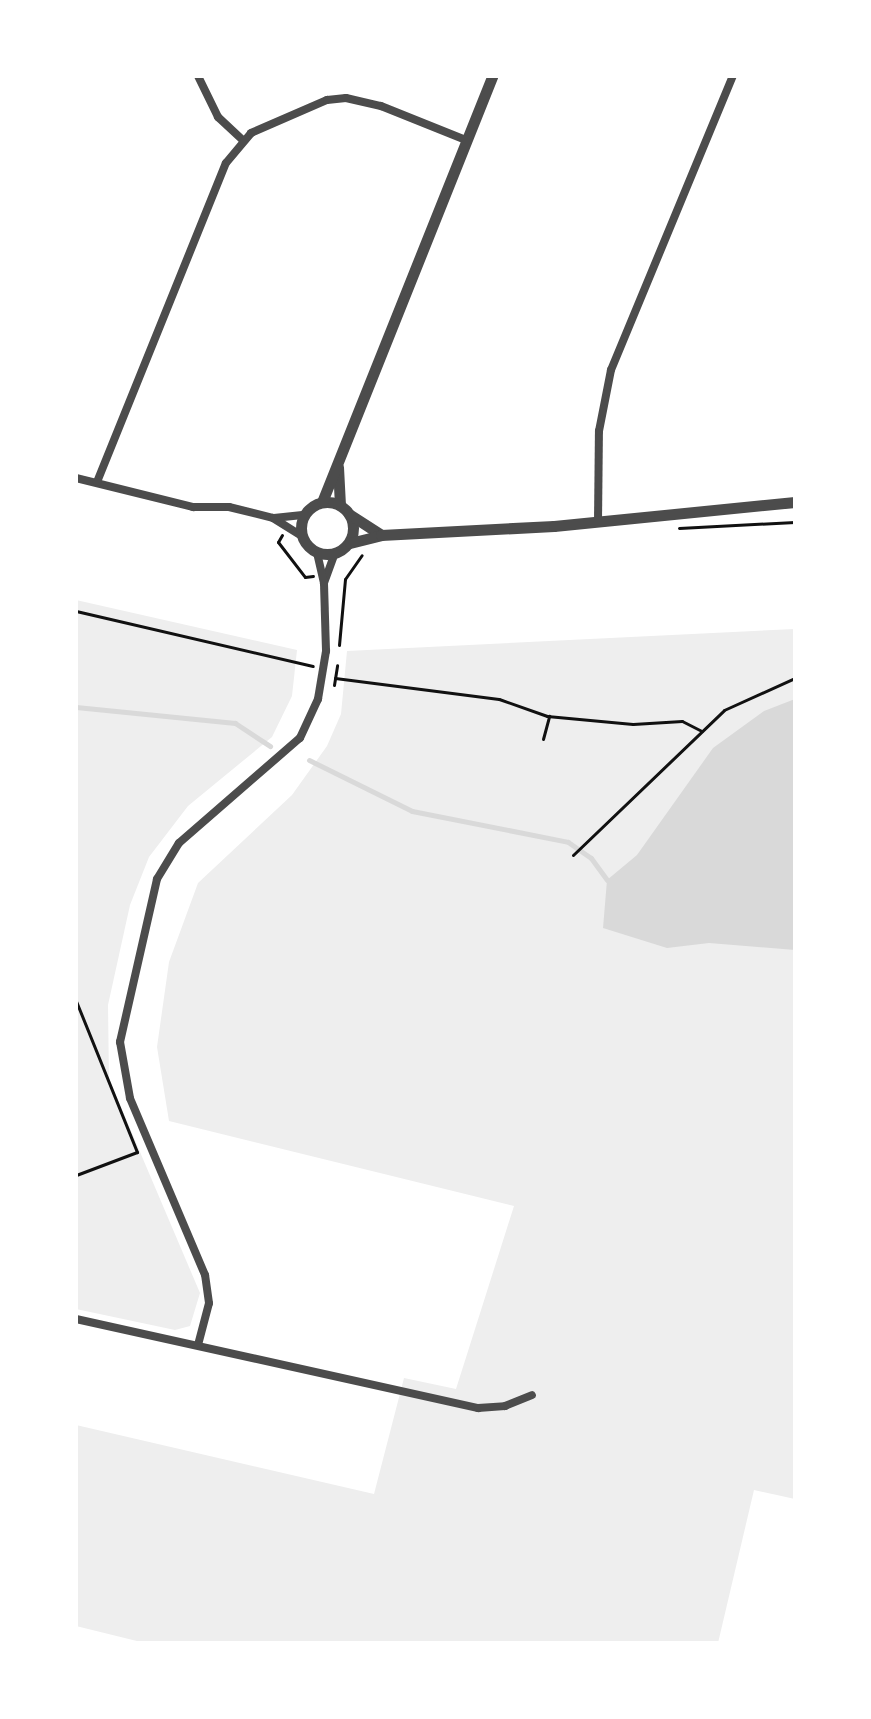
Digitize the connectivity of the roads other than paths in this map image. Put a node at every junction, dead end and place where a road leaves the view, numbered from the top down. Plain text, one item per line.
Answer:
1 (198, 76) edge
2 (492, 76) edge
3 (733, 76) edge
4 (466, 140) junction
5 (244, 141) junction
6 (338, 459) junction
7 (76, 478) edge
8 (97, 482) junction
9 (794, 499) edge
10 (322, 502) junction
11 (340, 505) junction
12 (349, 514) junction
13 (305, 515) junction
14 (273, 518) junction
15 (598, 521) junction
16 (381, 535) junction
17 (303, 537) junction
18 (350, 543) junction
19 (317, 553) junction
20 (335, 553) junction
21 (325, 578) junction
22 (76, 1319) edge
23 (198, 1345) junction
24 (532, 1395) dead end

1 - 5 street
2 - 4 street
3 - 15 street
4 - 5 street
4 - 6 street
5 - 8 street
6 - 10 street
6 - 11 street
7 - 8 street
8 - 14 street
9 - 15 street
10 - 11 street
10 - 13 street
11 - 12 street
12 - 16 street
12 - 18 street
13 - 14 street
13 - 17 street
14 - 17 street
15 - 16 street
16 - 18 street
17 - 19 street
18 - 20 street
19 - 20 street
19 - 21 street
20 - 21 street
21 - 23 street
22 - 23 street
23 - 24 street

